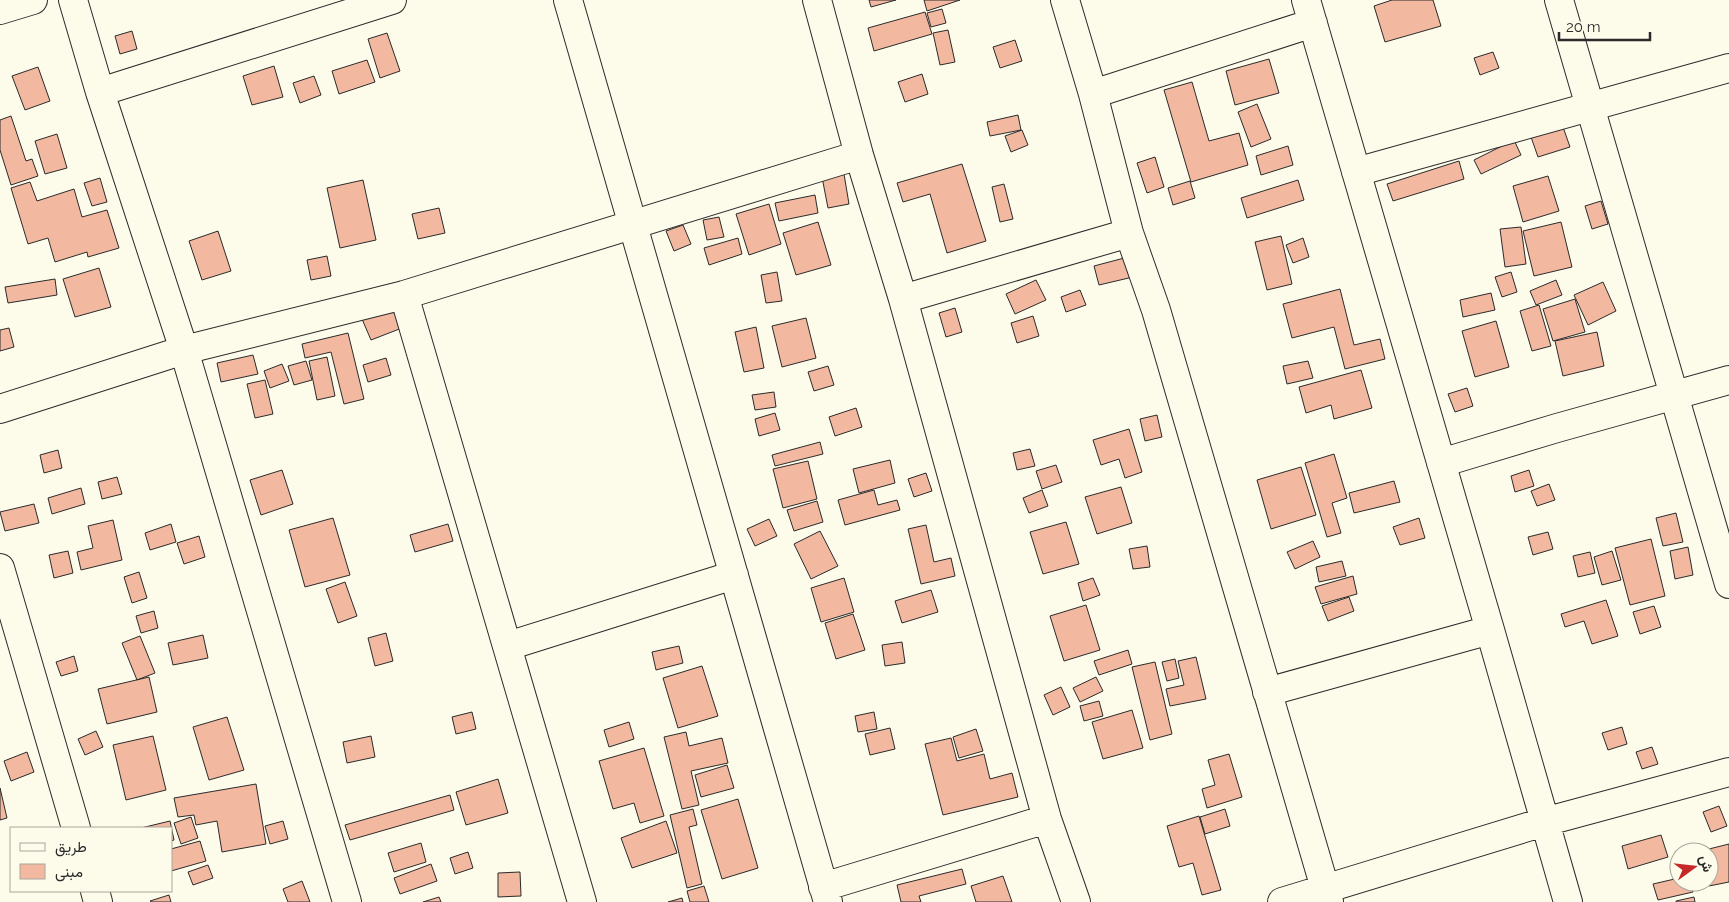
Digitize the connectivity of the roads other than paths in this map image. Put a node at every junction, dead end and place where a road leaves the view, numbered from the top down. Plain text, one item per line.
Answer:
1 (33, 0) edge
2 (73, 0) edge
3 (392, 0) edge
4 (568, 0) edge
5 (817, 0) edge
6 (1065, 0) edge
7 (1559, 0) edge
8 (0, 10) edge
9 (1310, 12) edge
10 (1729, 68) edge
11 (100, 92) junction
12 (1092, 94) junction
13 (1590, 107) junction
14 (859, 156) junction
15 (1356, 172) junction
16 (633, 225) junction
17 (1129, 232) junction
18 (404, 294) junction
19 (903, 299) junction
20 (184, 350) junction
21 (1729, 380) edge
22 (1674, 396) junction
23 (0, 410) edge
24 (1441, 463) junction
25 (0, 568) edge
26 (734, 576) junction
27 (1729, 584) edge
28 (1490, 630) junction
29 (508, 646) junction
30 (1267, 692) junction
31 (1729, 772) edge
32 (1047, 819) junction
33 (1544, 822) junction
34 (76, 827) edge
35 (826, 894) edge
36 (1327, 896) edge
37 (347, 902) edge
38 (582, 902) edge
39 (1076, 902) edge
40 (1282, 902) edge
41 (1568, 902) edge

1 - 8 street
2 - 11 street
3 - 11 street
4 - 16 street
5 - 14 street
6 - 12 street
7 - 13 street
9 - 12 street
9 - 15 street
10 - 13 street
11 - 20 street
12 - 17 street
13 - 15 street
13 - 22 street
14 - 16 street
14 - 19 street
15 - 24 street
16 - 18 street
16 - 26 street
17 - 19 street
17 - 30 street
18 - 20 street
18 - 29 street
19 - 32 street
20 - 23 street
20 - 37 street
21 - 22 street
22 - 24 street
22 - 27 street
24 - 28 street
25 - 34 street
26 - 29 street
26 - 35 street
28 - 30 street
28 - 33 street
29 - 38 street
30 - 36 street
31 - 33 street
32 - 35 street
32 - 39 street
33 - 36 street
33 - 41 street
36 - 40 street

